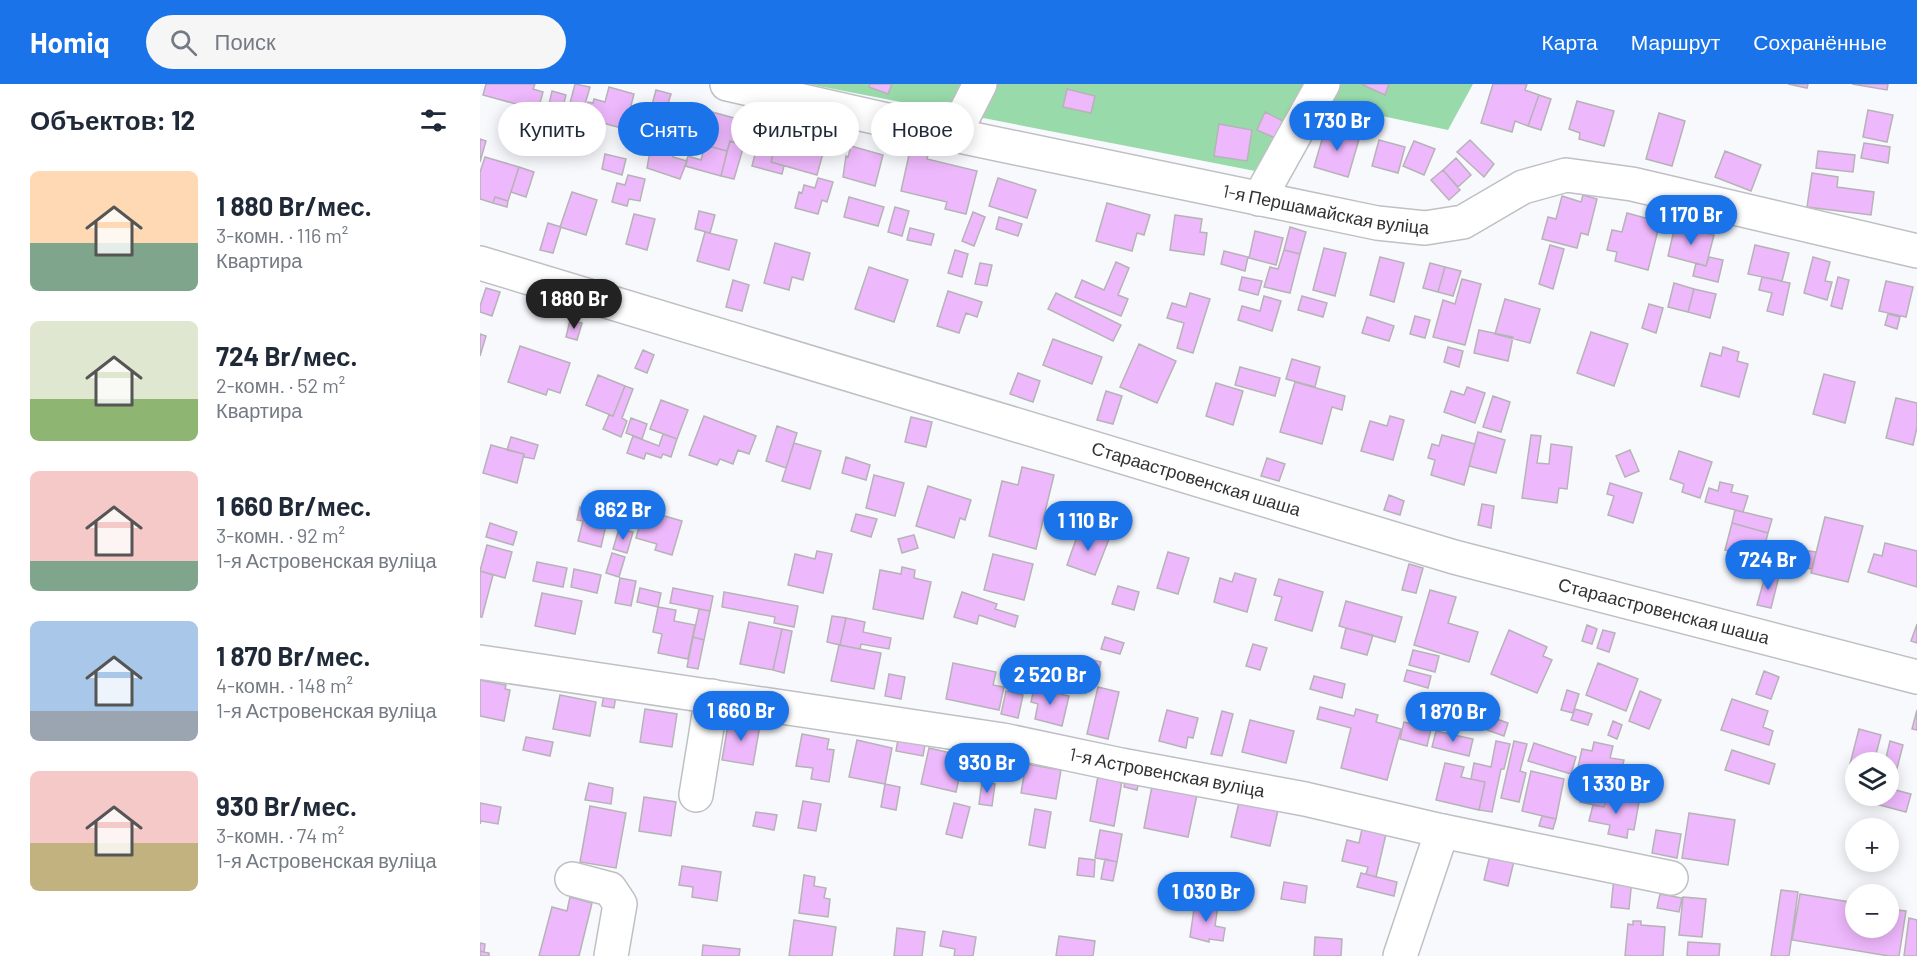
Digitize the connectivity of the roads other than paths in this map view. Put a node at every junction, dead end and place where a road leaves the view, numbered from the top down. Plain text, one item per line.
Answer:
1 (727, 84) edge
2 (980, 84) edge
3 (1323, 84) edge
4 (971, 102) edge
5 (871, 116) edge
6 (974, 139) edge
7 (1259, 199) junction
8 (1917, 251) edge
9 (480, 263) edge
10 (480, 662) edge
11 (1917, 677) edge
12 (712, 696) junction
13 (696, 795) dead end
14 (1442, 831) junction
15 (1671, 878) dead end
16 (572, 879) dead end
17 (611, 956) edge
18 (1400, 956) edge

1 - 5 street, 1-я Першамайская вуліца
2 - 4 street
3 - 7 street
6 - 7 street, 1-я Першамайская вуліца
7 - 8 street, 1-я Першамайская вуліца
9 - 11 street, Стараастровенская шаша
10 - 12 street, 1-я Астровенская вуліца
12 - 13 street
12 - 14 street, 1-я Астровенская вуліца
14 - 15 street, 1-я Астровенская вуліца
14 - 18 street
16 - 17 street

